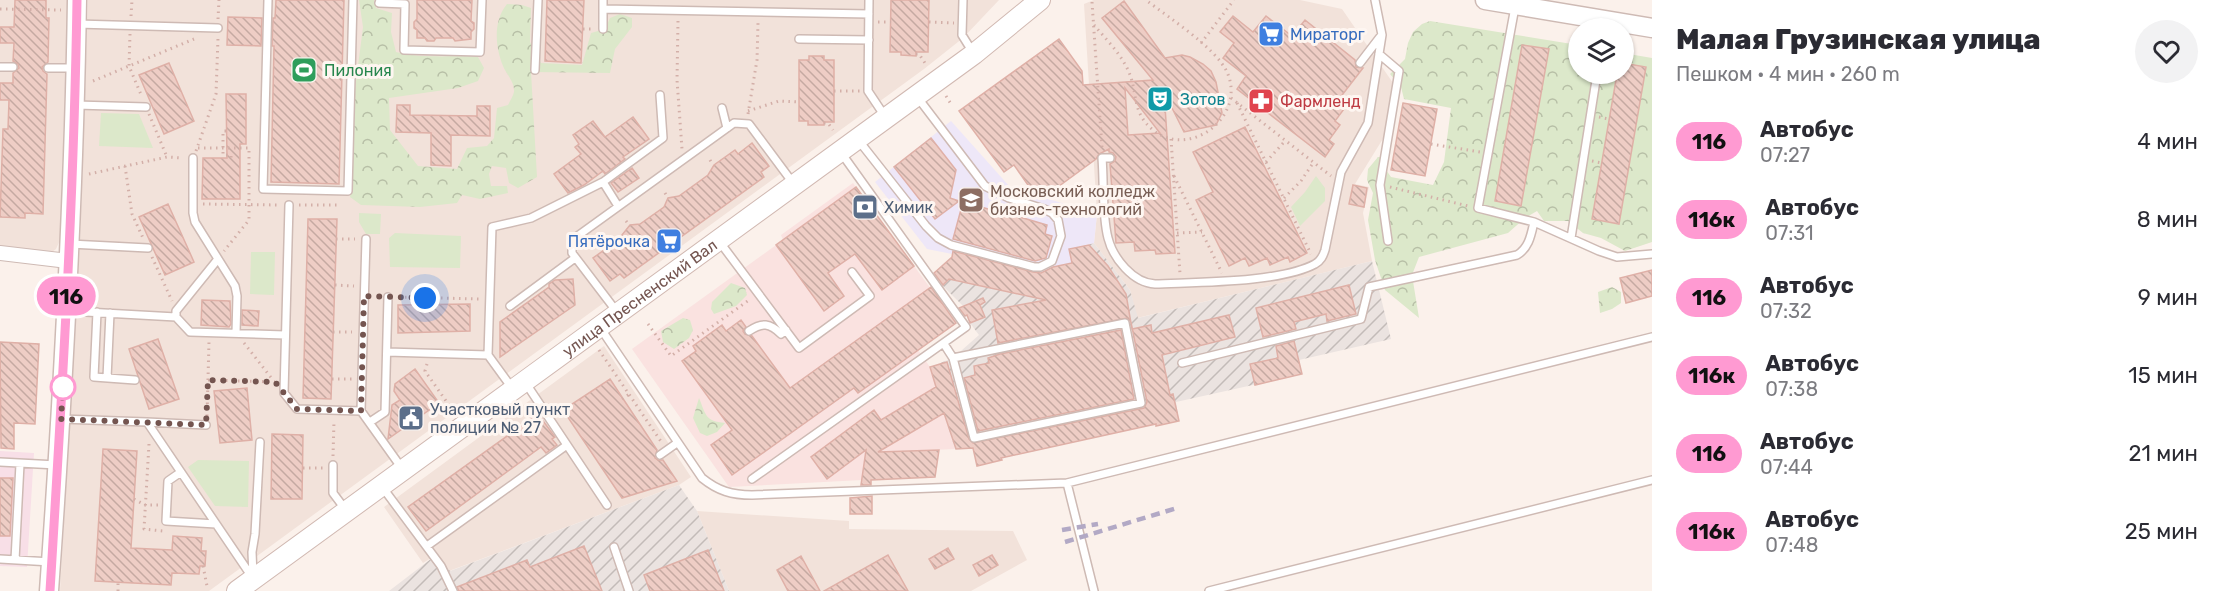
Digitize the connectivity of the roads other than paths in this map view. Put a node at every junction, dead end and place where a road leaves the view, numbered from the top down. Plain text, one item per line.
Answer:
1 (268, 0) edge
2 (353, 0) edge
3 (380, 0) edge
4 (482, 0) edge
5 (538, 0) edge
6 (603, 0) edge
7 (869, 0) edge
8 (1040, 0) edge
9 (1375, 0) edge
10 (1485, 0) edge
11 (965, 1) edge
12 (1515, 4) junction
13 (70, 5) edge
14 (603, 9) junction
15 (869, 14) junction
16 (1575, 18) edge
17 (77, 24) junction
18 (1634, 27) edge
19 (218, 28) road end
20 (1652, 28) edge
21 (603, 29) dead end
22 (1382, 35) junction
23 (800, 39) dead end
24 (869, 40) junction
25 (974, 54) junction
26 (1378, 54) junction
27 (1360, 63) dead end
28 (0, 67) edge
29 (13, 67) dead end
30 (48, 68) dead end
31 (76, 68) junction
32 (535, 69) dead end
33 (1595, 84) edge
34 (660, 95) dead end
35 (917, 96) junction
36 (75, 105) junction
37 (146, 107) road end
38 (722, 108) dead end
39 (886, 118) junction
40 (727, 128) junction
41 (858, 139) junction
42 (840, 152) junction
43 (193, 158) road end
44 (1106, 158) road end
45 (603, 182) junction
46 (795, 185) junction
47 (289, 205) road end
48 (618, 206) junction
49 (1534, 222) junction
50 (1570, 238) junction
51 (366, 239) road end
52 (718, 240) junction
53 (1388, 242) dead end
54 (148, 248) dead end
55 (68, 252) junction
56 (0, 253) edge
57 (1652, 254) edge
58 (575, 258) junction
59 (218, 259) junction
60 (852, 272) dead end
61 (388, 297) road end
62 (510, 306) dead end
63 (66, 311) junction
64 (97, 312) junction
65 (110, 313) junction
66 (618, 313) junction
67 (176, 317) junction
68 (600, 327) junction
69 (786, 330) junction
70 (749, 331) dead end
71 (236, 333) junction
72 (285, 335) junction
73 (1652, 337) edge
74 (944, 344) junction
75 (387, 352) junction
76 (488, 355) junction
77 (953, 358) junction
78 (1182, 363) dead end
79 (106, 378) junction
80 (135, 380) dead end
81 (519, 386) junction
82 (361, 411) junction
83 (61, 419) junction
84 (147, 422) junction
85 (370, 422) junction
86 (206, 425) road end
87 (260, 442) dead end
88 (677, 443) junction
89 (567, 445) junction
90 (663, 453) road end
91 (0, 462) edge
92 (20, 464) junction
93 (58, 465) junction
94 (333, 467) road end
95 (403, 470) junction
96 (181, 472) junction
97 (752, 479) dead end
98 (1652, 480) edge
99 (1067, 483) junction
100 (382, 486) junction
101 (607, 505) dead end
102 (346, 511) junction
103 (216, 524) junction
104 (427, 546) junction
105 (614, 547) dead end
106 (0, 559) edge
107 (15, 560) junction
108 (51, 562) junction
109 (254, 579) junction
110 (50, 591) edge
111 (237, 591) edge
112 (453, 591) edge
113 (629, 591) edge
114 (1094, 591) edge
115 (1209, 591) edge

1 - 2 lane
3 - 4 lane
5 - 32 lane
6 - 14 lane
7 - 15 lane
8 - 25 main road, улица Пресненский Вал
9 - 22 lane
10 - 12 street
11 - 25 lane
12 - 16 street
12 - 49 lane
13 - 17 street
14 - 15 lane
14 - 21 lane
15 - 24 lane
17 - 19 lane
17 - 31 street
18 - 20 street
22 - 26 lane
22 - 27 lane
23 - 24 lane
24 - 39 lane
25 - 35 main road, улица Пресненский Вал
26 - 44 lane
26 - 53 lane
28 - 29 lane
30 - 31 lane
31 - 36 street
33 - 50 lane
34 - 45 lane
35 - 39 main road, улица Пресненский Вал
35 - 41 lane
36 - 37 lane
36 - 55 street
38 - 40 lane
39 - 41 main road, улица Пресненский Вал
40 - 46 lane
40 - 48 lane
41 - 42 main road, улица Пресненский Вал
42 - 46 main road, улица Пресненский Вал
42 - 74 lane
43 - 59 lane
45 - 48 lane
45 - 76 lane
46 - 52 main road, улица Пресненский Вал
47 - 72 lane
48 - 58 lane
49 - 50 lane
49 - 78 lane
50 - 57 lane
51 - 82 lane
52 - 66 main road, улица Пресненский Вал
52 - 69 lane
54 - 55 lane
55 - 56 street
55 - 63 street
58 - 62 lane
58 - 66 lane
59 - 67 lane
59 - 71 lane
60 - 69 lane
61 - 75 lane
63 - 64 lane
63 - 83 street
64 - 65 lane
64 - 79 lane
65 - 67 lane
65 - 79 lane
66 - 68 main road, улица Пресненский Вал
67 - 71 lane
68 - 81 main road, улица Пресненский Вал
68 - 88 lane
69 - 70 lane
71 - 72 lane
72 - 82 lane
73 - 99 lane
74 - 77 lane
74 - 97 lane
75 - 76 lane
75 - 85 lane
76 - 81 lane
77 - 77 lane
79 - 80 lane
81 - 89 lane
81 - 95 main road, улица Пресненский Вал
82 - 85 lane
83 - 84 lane
83 - 93 street
84 - 86 lane
84 - 96 lane
85 - 95 lane
87 - 109 lane
88 - 90 lane
88 - 99 lane
89 - 101 lane
89 - 104 lane
91 - 92 lane
92 - 93 lane
92 - 107 lane
93 - 108 street
94 - 102 lane
95 - 100 main road, улица Пресненский Вал
96 - 103 lane
96 - 103 lane
98 - 115 lane
99 - 114 lane
100 - 102 main road, улица Пресненский Вал
100 - 104 lane
102 - 109 main road, улица Пресненский Вал
103 - 109 lane
104 - 112 lane
105 - 113 lane
106 - 107 lane
107 - 108 lane
108 - 110 street
109 - 111 main road, улица Пресненский Вал

